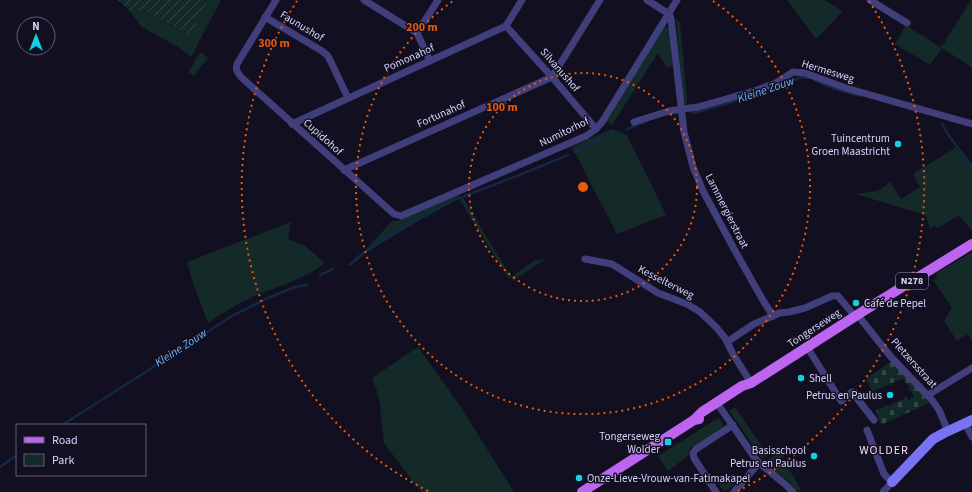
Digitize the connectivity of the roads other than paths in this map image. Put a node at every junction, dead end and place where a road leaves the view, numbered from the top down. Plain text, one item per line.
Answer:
1 (276, 0) edge
2 (364, 0) edge
3 (438, 0) edge
4 (522, 0) edge
5 (600, 0) edge
6 (647, 0) edge
7 (678, 0) edge
8 (870, 0) edge
9 (669, 14) junction
10 (265, 17) junction
11 (907, 23) dead end
12 (506, 26) junction
13 (417, 33) junction
14 (430, 61) junction
15 (552, 77) junction
16 (348, 98) junction
17 (681, 110) junction
18 (634, 122) dead end
19 (292, 124) junction
20 (972, 124) edge
21 (596, 129) junction
22 (344, 170) junction
23 (401, 216) joint
24 (972, 244) edge
25 (585, 259) dead end
26 (773, 316) junction
27 (856, 316) junction
28 (727, 342) junction
29 (807, 348) junction
30 (972, 368) edge
31 (751, 383) junction
32 (928, 396) junction
33 (718, 405) junction
34 (874, 420) dead end
35 (968, 421) edge
36 (733, 425) junction
37 (867, 430) dead end
38 (948, 431) junction
39 (972, 437) edge
40 (759, 463) junction
41 (892, 482) junction
42 (582, 492) edge
43 (716, 492) edge
44 (734, 492) edge
45 (793, 492) edge
46 (883, 492) edge

1 - 10 street
2 - 13 street
3 - 13 street
4 - 12 street
5 - 15 street
6 - 9 street
7 - 9 street, Numitorhof
8 - 11 street
9 - 17 street, Lammergierstraat
9 - 21 street, Numitorhof
10 - 16 street, Faunushof
10 - 19 street, Cupidohof
12 - 14 street, Pomonahof
12 - 15 street, Silvanushof
13 - 14 street
14 - 16 street, Pomonahof
15 - 21 street, Silvanushof
15 - 22 street, Fortunahof
16 - 19 street, Pomonahof
17 - 18 street, Hermesweg
17 - 20 street, Hermesweg
17 - 26 street, Lammergierstraat
19 - 22 street, Cupidohof
21 - 23 street, Numitorhof
22 - 23 street, Cupidohof
24 - 27 main road, Tongerseweg / N278
25 - 28 street, Kesselterweg
26 - 27 street
26 - 28 street
27 - 29 main road, Tongerseweg / N278
27 - 32 street, Pletzersstraat
28 - 31 street, Kesselterweg
29 - 31 main road, Tongerseweg / N278
29 - 34 street
30 - 32 street
31 - 33 main road, Tongerseweg / N278
32 - 38 street, Pletzersstraat
33 - 36 street
33 - 42 main road, Tongerseweg / N278
35 - 38 street
35 - 39 street
36 - 40 street
36 - 43 street
37 - 41 street
38 - 41 street
40 - 44 street
40 - 45 street
41 - 46 street

